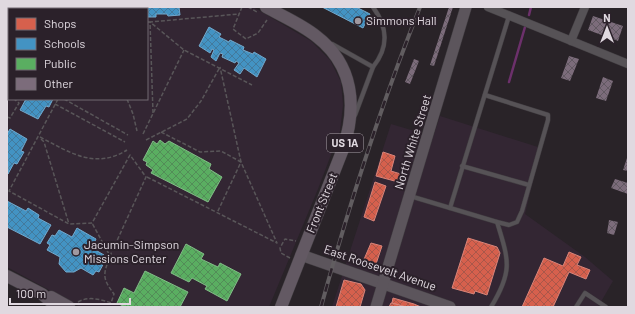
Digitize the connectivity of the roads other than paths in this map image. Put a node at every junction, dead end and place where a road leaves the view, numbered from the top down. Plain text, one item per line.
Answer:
1 (372, 7) edge
2 (466, 7) edge
3 (488, 7) edge
4 (585, 7) edge
5 (265, 13) edge
6 (509, 16) junction
7 (316, 35) junction
8 (571, 41) junction
9 (628, 64) edge
10 (373, 67) junction
11 (484, 95) junction
12 (348, 132) junction
13 (462, 166) junction
14 (529, 185) junction
15 (410, 196) junction
16 (450, 208) junction
17 (497, 222) junction
18 (297, 257) junction
19 (7, 276) edge
20 (384, 283) junction
21 (42, 294) junction
22 (72, 306) edge
23 (57, 307) edge
24 (281, 307) edge
25 (376, 307) edge
26 (450, 307) edge
27 (491, 307) edge
28 (576, 307) edge
29 (606, 307) edge

1 - 10 lane
2 - 15 main road, North White Street
3 - 6 street
4 - 8 street
5 - 7 main road, US 1A
6 - 8 street
6 - 11 lane
7 - 10 lane
7 - 12 main road, Front Street / US 1A
8 - 9 street
10 - 12 lane
11 - 13 lane
11 - 14 lane
12 - 18 main road, Front Street / US 1A
13 - 14 lane
13 - 16 lane
14 - 17 lane
15 - 16 lane
15 - 20 main road, North White Street
16 - 17 lane
17 - 27 lane
18 - 20 main road, East Roosevelt Avenue
18 - 24 main road, Front Street / US 1A
19 - 21 main road
20 - 25 main road, North White Street
20 - 26 main road, East Roosevelt Avenue
21 - 22 main road
21 - 23 main road
28 - 29 lane

